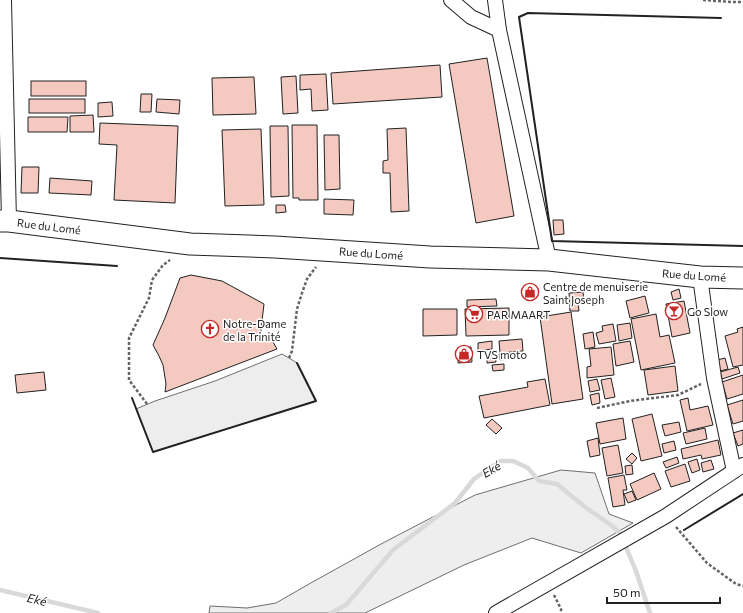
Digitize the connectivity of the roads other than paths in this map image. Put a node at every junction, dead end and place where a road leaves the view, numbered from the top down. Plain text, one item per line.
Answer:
1 (4, 0) edge
2 (451, 0) edge
3 (495, 0) edge
4 (499, 30) junction
5 (5, 221) edge
6 (549, 260) junction
7 (700, 277) junction
8 (743, 278) edge
9 (738, 468) edge
10 (496, 613) edge

1 - 5 street
2 - 4 street
3 - 4 street
4 - 6 street
5 - 6 main road, Rue du Lomé
6 - 7 main road, Rue du Lomé
7 - 8 main road, Rue du Lomé
7 - 9 street
9 - 10 street

